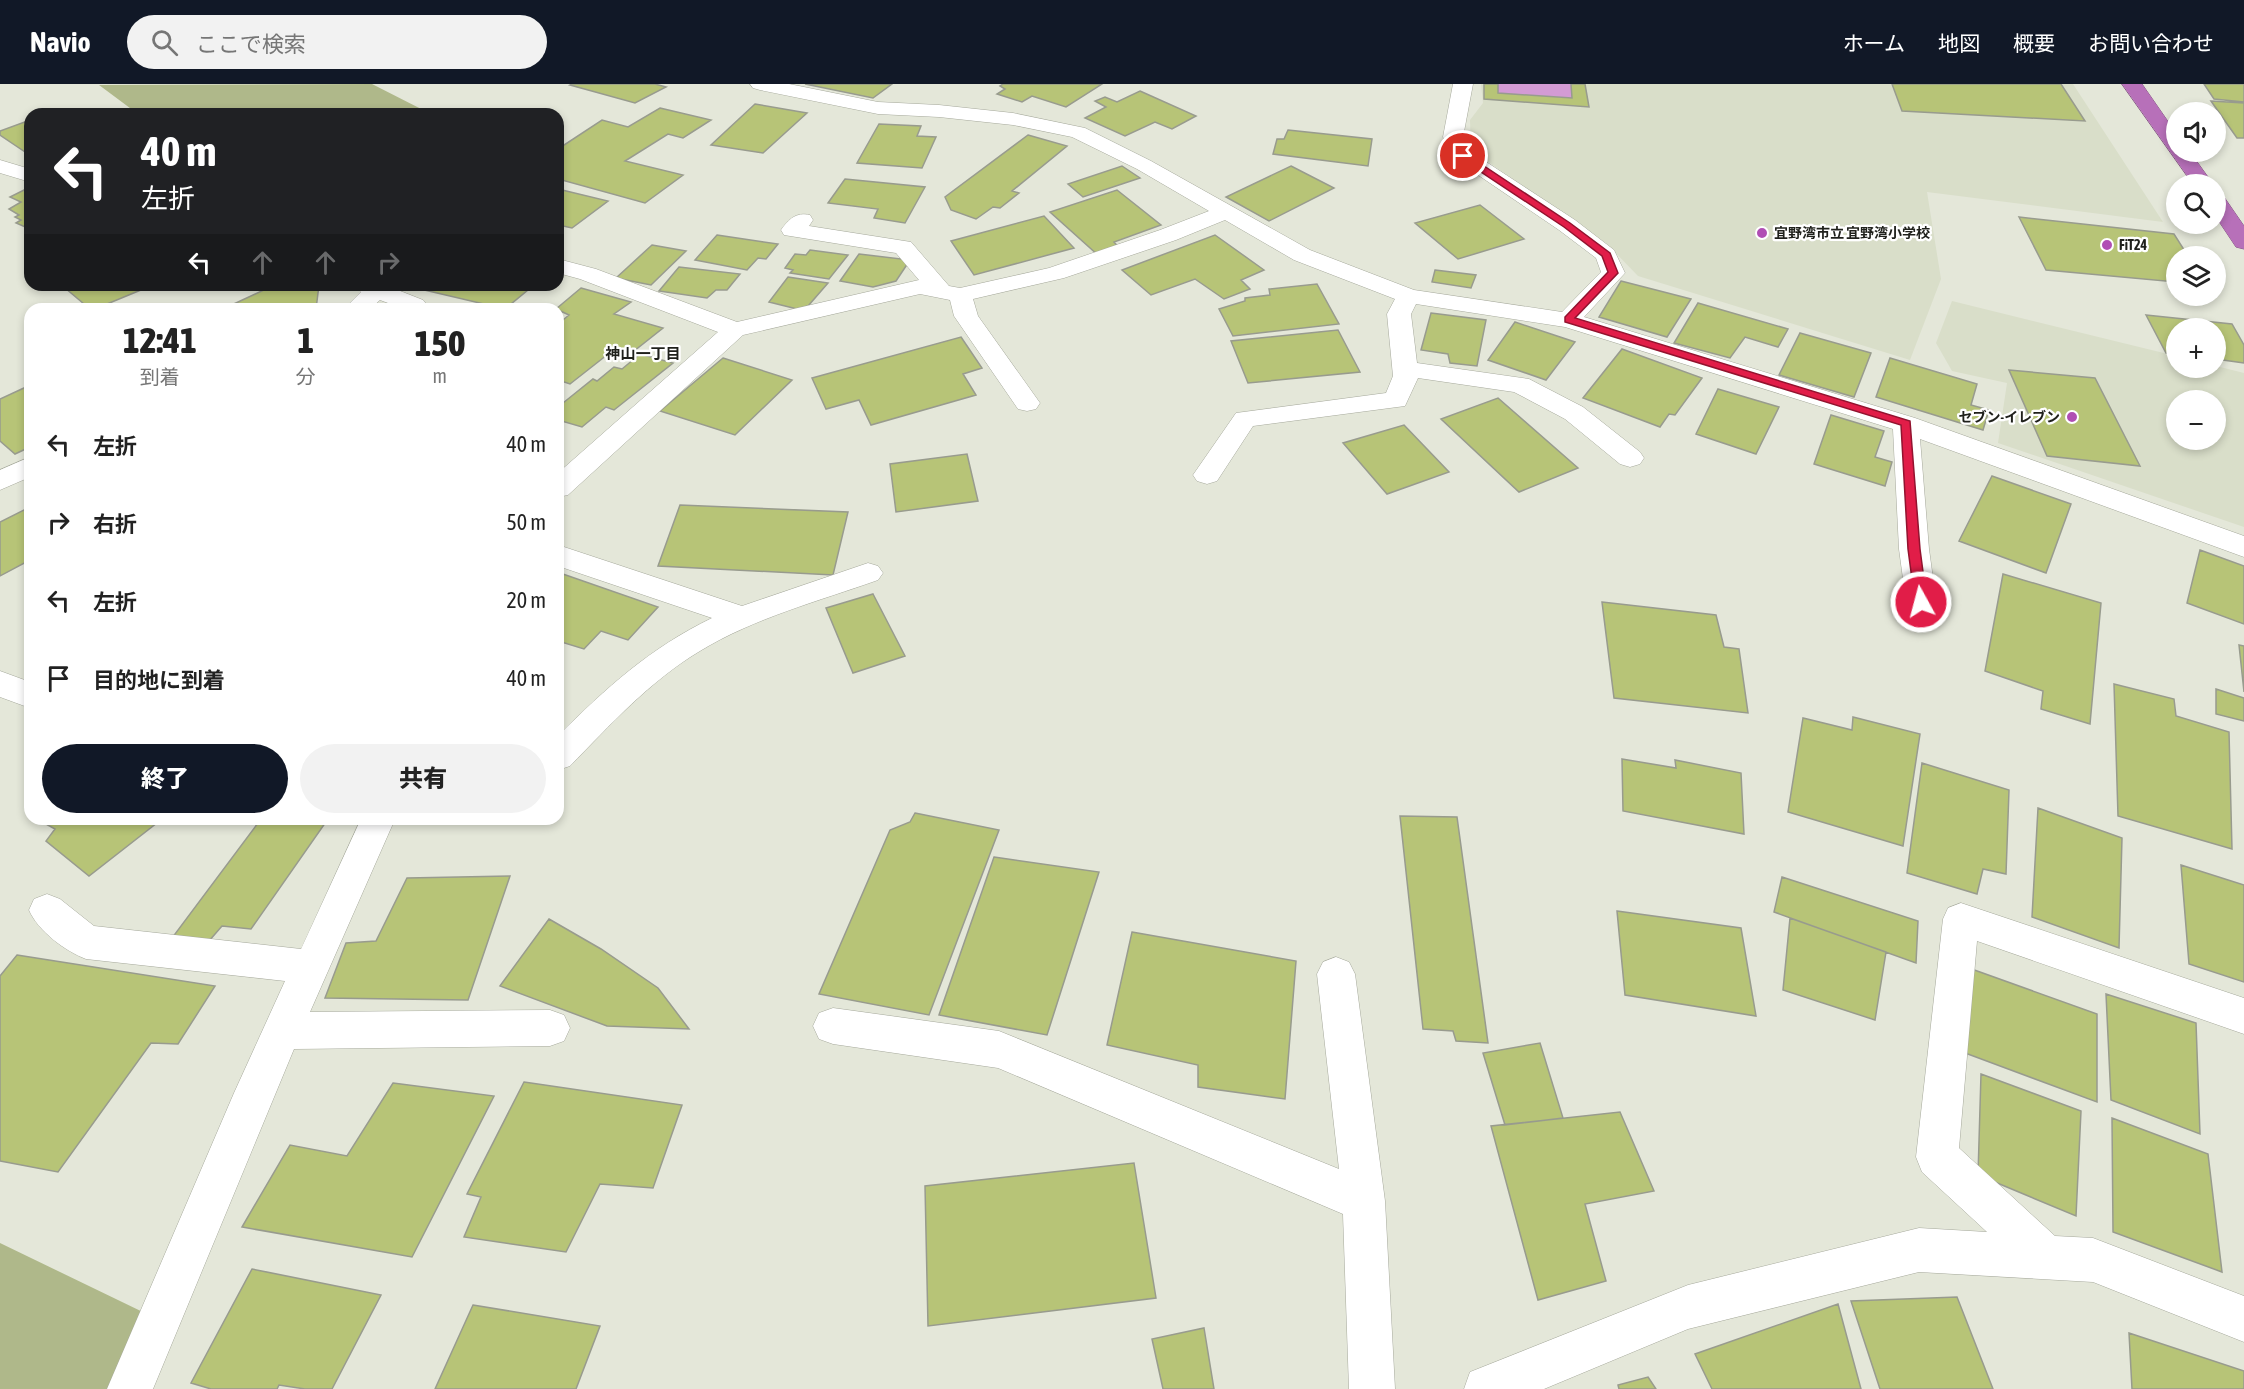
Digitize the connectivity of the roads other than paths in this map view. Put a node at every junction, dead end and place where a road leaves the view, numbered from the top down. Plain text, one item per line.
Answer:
1 (760, 84) edge
2 (1463, 84) edge
3 (2132, 84) edge
4 (2166, 133) edge
5 (0, 166) edge
6 (24, 174) edge
7 (1226, 212) junction
8 (2226, 216) edge
9 (802, 220) dead end
10 (2244, 242) edge
11 (564, 268) edge
12 (379, 291) edge
13 (951, 293) junction
14 (1409, 296) junction
15 (410, 303) edge
16 (1568, 320) junction
17 (735, 330) junction
18 (1406, 369) junction
19 (1027, 403) dead end
20 (1906, 423) junction
21 (1630, 458) dead end
22 (24, 469) edge
23 (1207, 475) dead end
24 (0, 481) edge
25 (564, 483) edge
26 (2244, 547) edge
27 (564, 557) edge
28 (868, 573) dead end
29 (1921, 602) dead end
30 (742, 617) junction
31 (0, 683) edge
32 (24, 693) edge
33 (564, 751) edge
34 (375, 825) edge
35 (47, 910) dead end
36 (312, 967) junction
37 (1336, 974) dead end
38 (2244, 1016) edge
39 (833, 1026) dead end
40 (550, 1028) dead end
41 (283, 1030) junction
42 (1364, 1201) junction
43 (2047, 1258) junction
44 (2244, 1320) edge
45 (130, 1389) edge
46 (1372, 1389) edge
47 (1487, 1389) edge

1 - 7 street
2 - 16 street
3 - 4 highway
5 - 6 street
7 - 13 street
7 - 14 street
8 - 10 highway
9 - 13 street
11 - 17 street
12 - 15 street
13 - 17 street
13 - 19 street
14 - 16 street
14 - 18 street
16 - 20 street
17 - 25 street
18 - 21 street
18 - 23 street
20 - 26 street
20 - 29 street
22 - 24 street
27 - 30 street
28 - 30 street
30 - 33 street
31 - 32 street
34 - 36 street
35 - 36 street
36 - 41 street
37 - 42 street
38 - 43 street
39 - 42 street
40 - 41 street
41 - 45 street
42 - 46 street
43 - 44 street
43 - 47 street

